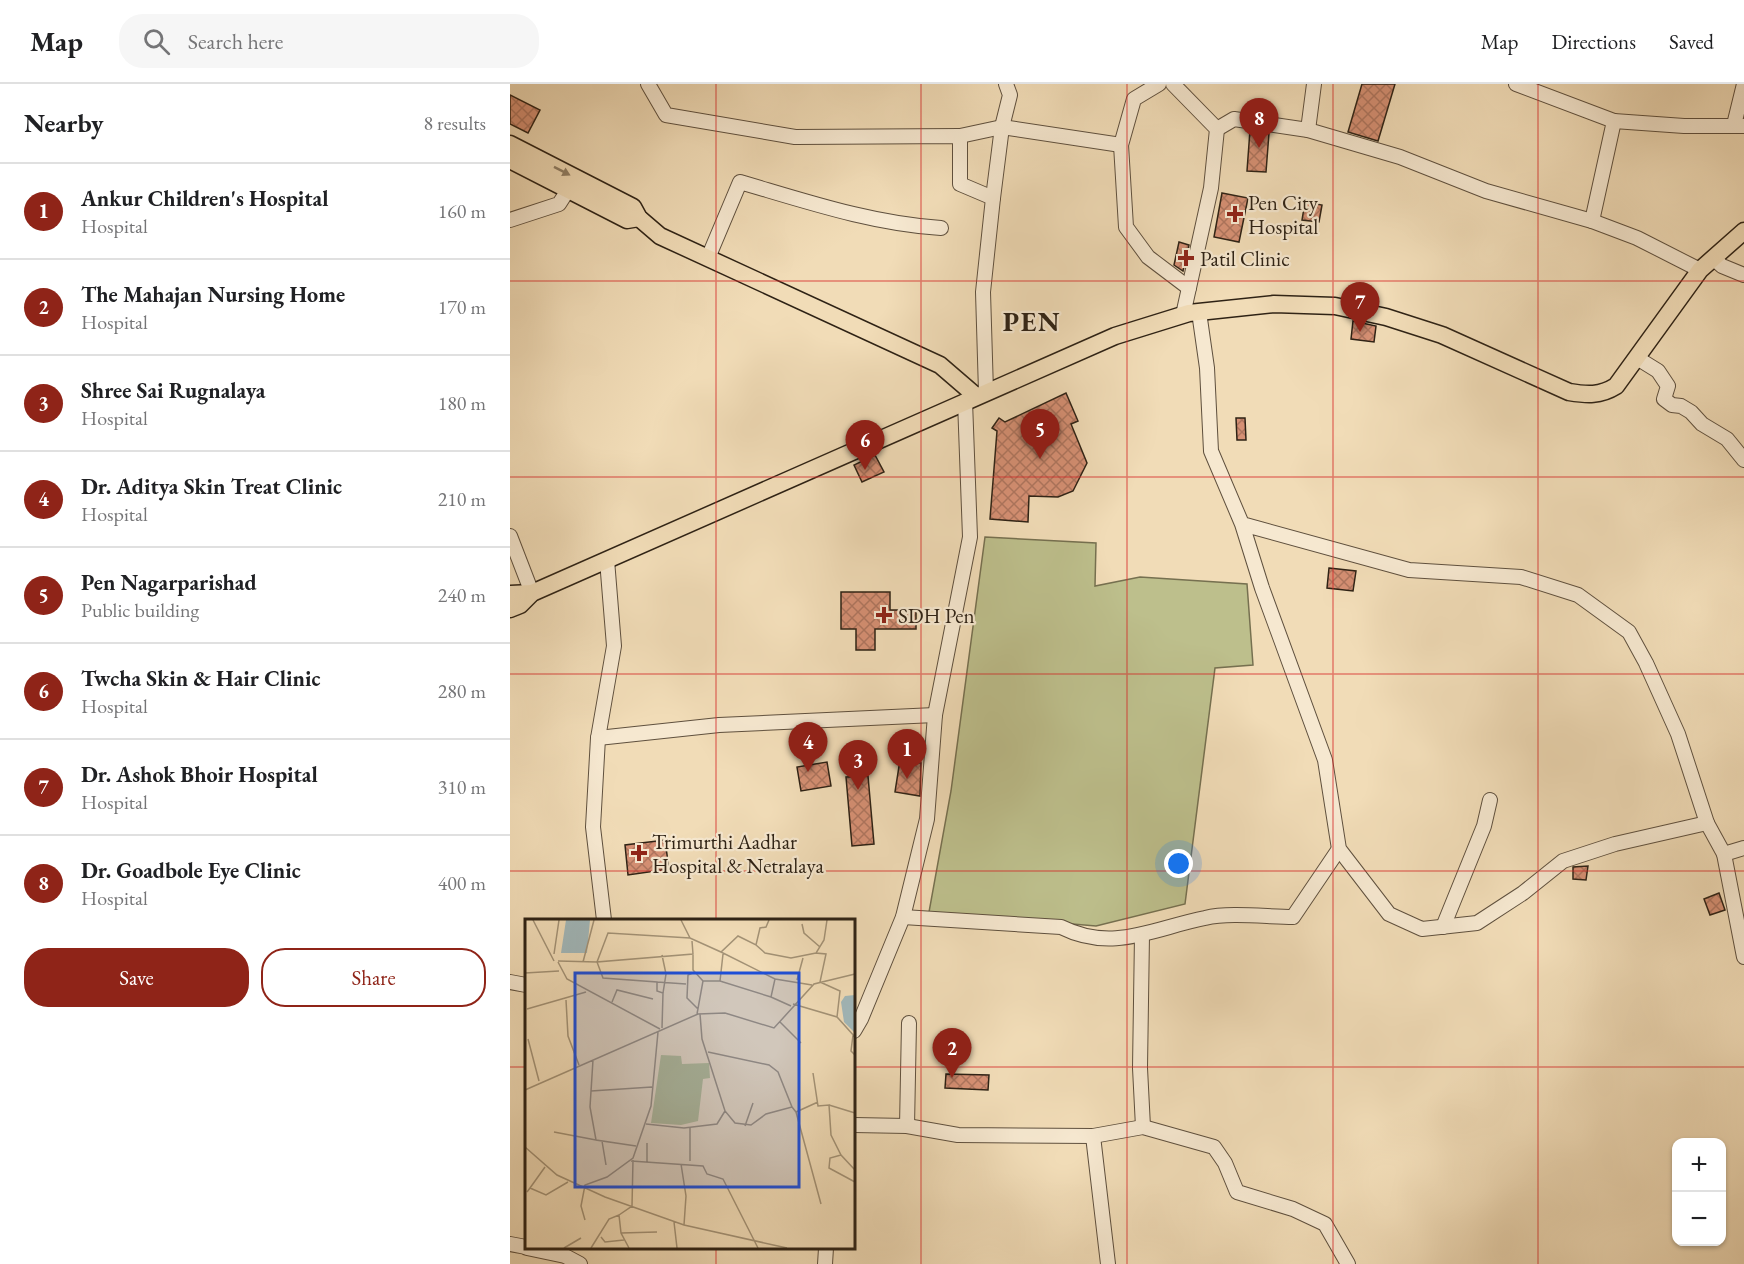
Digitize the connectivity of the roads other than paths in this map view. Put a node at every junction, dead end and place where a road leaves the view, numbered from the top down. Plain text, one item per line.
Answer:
1 (648, 84) edge
2 (1006, 84) edge
3 (1159, 84) edge
4 (1173, 84) edge
5 (1314, 84) edge
6 (1516, 84) edge
7 (1744, 84) edge
8 (1614, 121) junction
9 (1739, 126) edge
10 (1002, 127) junction
11 (1217, 129) junction
12 (1308, 130) junction
13 (960, 136) junction
14 (510, 144) edge
15 (1121, 145) junction
16 (510, 160) edge
17 (568, 190) junction
18 (993, 198) junction
19 (639, 218) junction
20 (510, 220) edge
21 (1592, 221) junction
22 (941, 228) dead end
23 (1744, 231) edge
24 (708, 258) junction
25 (1713, 258) junction
26 (1700, 270) junction
27 (1744, 275) edge
28 (1189, 288) junction
29 (1191, 313) junction
30 (1637, 358) junction
31 (976, 396) junction
32 (1744, 460) edge
33 (1242, 524) junction
34 (510, 536) edge
35 (606, 560) junction
36 (532, 593) junction
37 (510, 594) edge
38 (510, 609) edge
39 (935, 715) junction
40 (598, 738) junction
41 (1490, 800) dead end
42 (1707, 823) junction
43 (1744, 848) edge
44 (1339, 849) junction
45 (1725, 854) junction
46 (903, 917) junction
47 (604, 919) edge
48 (1443, 927) junction
49 (1142, 935) junction
50 (1744, 957) edge
51 (510, 982) edge
52 (525, 986) edge
53 (909, 1023) dead end
54 (855, 1029) edge
55 (855, 1125) edge
56 (907, 1126) junction
57 (1143, 1126) junction
58 (1093, 1136) junction
59 (510, 1244) edge
60 (525, 1247) edge
61 (536, 1249) edge
62 (826, 1249) edge
63 (567, 1256) edge
64 (580, 1264) edge
65 (825, 1264) edge
66 (1108, 1264) edge
67 (1348, 1264) edge

1 - 13 street
2 - 10 street
3 - 15 street
4 - 11 street
5 - 12 street
6 - 8 street
7 - 9 street
8 - 9 street
8 - 21 street
10 - 13 street
10 - 15 street
10 - 18 street
11 - 12 street
11 - 28 street
12 - 21 street
13 - 18 street
14 -> 19 main road
15 - 28 street
16 - 17 main road
17 - 19 main road
17 - 20 street
18 - 31 street
19 - 24 main road
21 - 26 street
22 - 24 street
23 - 25 main road
24 - 31 main road
25 - 26 main road
25 - 27 street
26 - 30 main road
28 - 29 street
29 - 30 main road
29 - 31 main road
29 - 33 street
30 - 32 street
31 - 35 main road
31 - 39 street
33 - 42 street
33 - 44 street
34 - 36 street
35 - 36 main road
35 - 40 street
36 - 37 main road
36 - 38 main road
39 - 40 street
39 - 46 street
40 - 47 street
41 - 48 street
42 - 45 street
42 - 48 street
43 - 45 street
44 - 48 street
44 - 49 street
45 - 50 street
46 - 49 street
46 - 54 street
49 - 57 street
51 - 52 street
53 - 56 street
55 - 56 street
56 - 58 street
57 - 58 street
57 - 67 street
58 - 66 street
59 - 60 street
61 - 63 street
62 - 65 street
63 - 64 street

